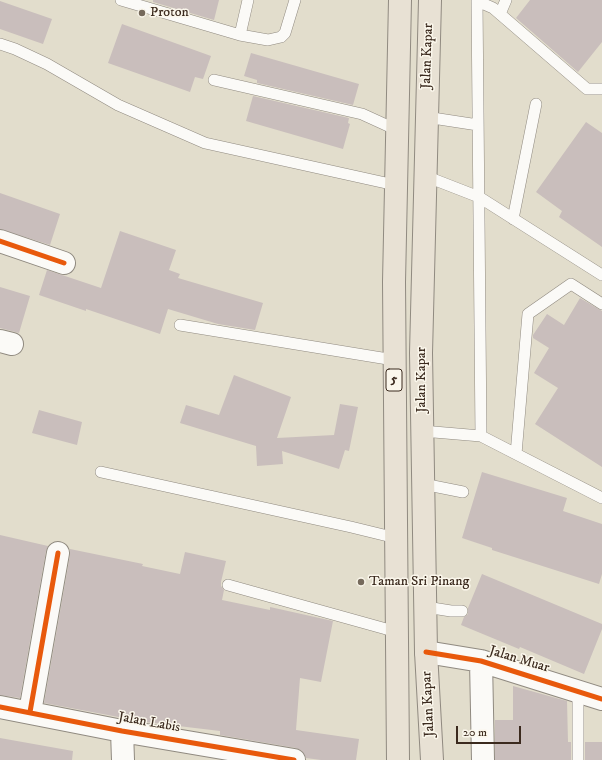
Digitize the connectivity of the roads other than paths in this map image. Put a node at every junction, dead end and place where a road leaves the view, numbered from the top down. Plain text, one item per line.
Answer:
1 (121, 0) edge
2 (248, 0) edge
3 (295, 0) edge
4 (400, 0) edge
5 (430, 0) edge
6 (476, 0) edge
7 (506, 0) edge
8 (500, 14) junction
9 (240, 34) junction
10 (0, 44) edge
11 (214, 80) dead end
12 (602, 88) edge
13 (536, 104) dead end
14 (426, 117) junction
15 (478, 125) junction
16 (397, 130) junction
17 (425, 176) junction
18 (395, 185) junction
19 (479, 197) junction
20 (513, 219) junction
21 (0, 241) edge
22 (64, 263) dead end
23 (602, 275) edge
24 (602, 304) edge
25 (180, 325) dead end
26 (394, 360) junction
27 (422, 432) junction
28 (481, 436) junction
29 (516, 454) junction
30 (101, 472) dead end
31 (423, 484) junction
32 (463, 492) dead end
33 (602, 498) edge
34 (396, 538) junction
35 (58, 554) dead end
36 (228, 585) dead end
37 (426, 607) junction
38 (462, 610) dead end
39 (397, 632) junction
40 (426, 652) junction
41 (481, 661) junction
42 (578, 692) junction
43 (602, 699) edge
44 (0, 707) edge
45 (30, 712) junction
46 (122, 731) junction
47 (233, 754) edge
48 (123, 760) edge
49 (294, 760) edge
50 (398, 760) edge
51 (432, 760) edge
52 (483, 760) edge
53 (578, 760) edge

1 - 9 lane
2 - 9 lane
3 - 9 lane
4 - 16 highway, Jalan Kapar / 5
5 - 14 highway, Jalan Kapar / 5
6 - 8 lane
6 - 15 lane
7 - 8 lane
8 - 12 lane
10 - 18 lane
11 - 16 lane
13 - 20 lane
14 - 15 lane
14 - 17 highway, Jalan Kapar / 5
15 - 19 lane
16 - 18 highway, Jalan Kapar / 5
17 - 19 lane
17 - 27 highway, Jalan Kapar / 5
18 - 26 highway, Jalan Kapar / 5
19 - 20 lane
19 - 28 lane
20 - 23 lane
21 - 22 street
24 - 29 lane
25 - 26 lane
26 - 34 highway, Jalan Kapar / 5
27 - 28 lane
27 - 31 highway, Jalan Kapar / 5
28 - 29 lane
29 - 33 lane
30 - 34 lane
31 - 32 lane
31 - 37 highway, Jalan Kapar / 5
34 - 39 highway, Jalan Kapar / 5
35 - 45 street
36 - 39 lane
37 - 38 lane
37 - 40 highway, Jalan Kapar / 5
39 - 50 highway, Jalan Kapar / 5
40 - 41 street, Jalan Muar
40 - 51 highway, Jalan Kapar / 5
41 - 42 street, Jalan Muar
41 - 52 street
42 - 43 street, Jalan Muar
42 - 53 lane
44 - 45 street, Jalan Labis
45 - 46 street, Jalan Labis
46 - 47 street, Jalan Labis
46 - 48 street
47 - 49 street, Jalan Labis

